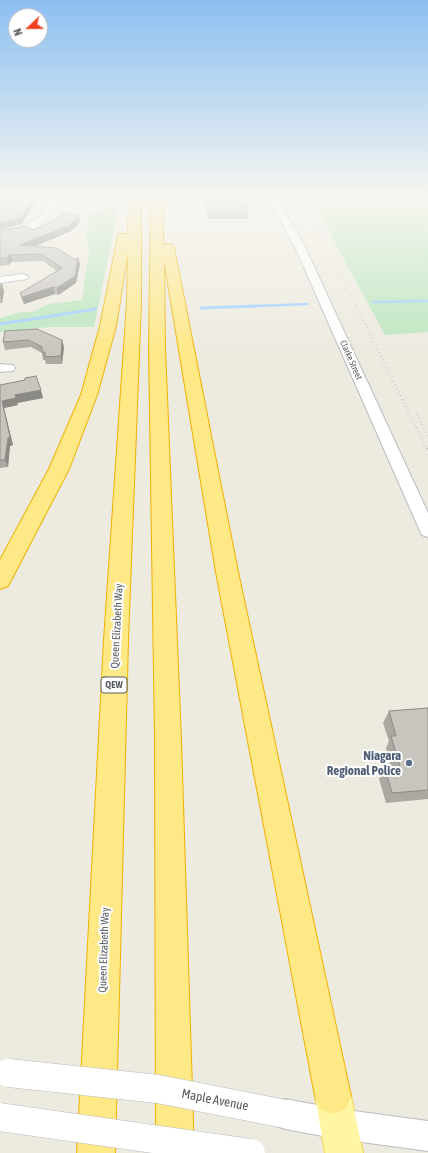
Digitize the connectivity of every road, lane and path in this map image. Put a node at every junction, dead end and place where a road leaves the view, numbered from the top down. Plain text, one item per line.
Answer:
1 (122, 249) edge
2 (135, 249) edge
3 (158, 249) edge
4 (169, 249) edge
5 (301, 249) edge
6 (23, 277) dead end
7 (0, 280) edge
8 (428, 531) edge
9 (0, 580) edge
10 (0, 1072) edge
11 (0, 1117) edge
12 (338, 1124) edge
13 (428, 1136) edge
14 (96, 1153) edge
15 (175, 1153) edge
16 (251, 1153) edge

1 - 9 highway
2 - 14 highway, Queen Elizabeth Way / QEW
3 - 15 highway
4 - 12 highway
5 - 8 street, Clarke Street
6 - 7 street
10 - 12 street, Maple Avenue, bridge
11 - 16 street, bridge
12 - 13 street, Maple Avenue

